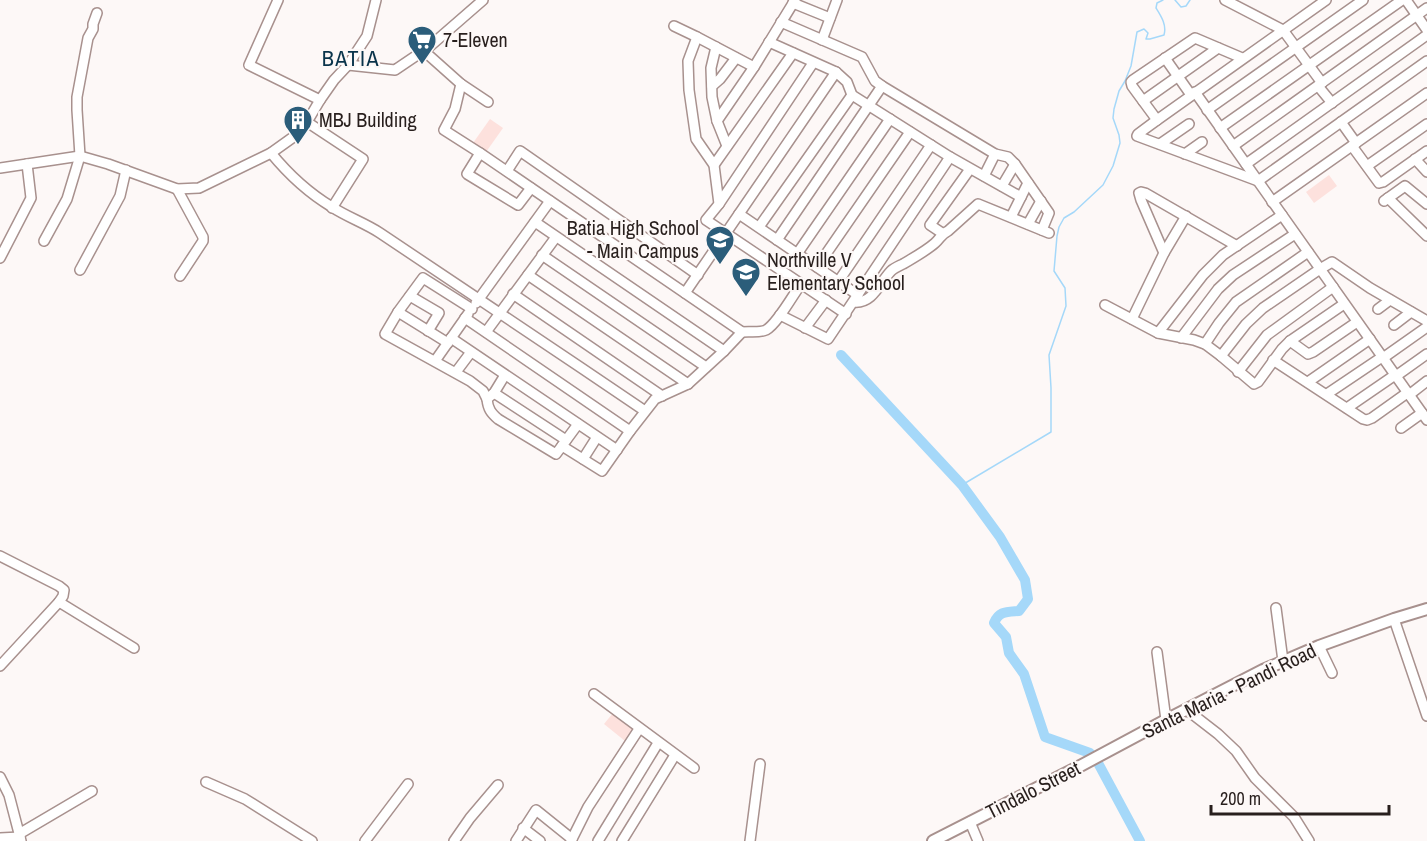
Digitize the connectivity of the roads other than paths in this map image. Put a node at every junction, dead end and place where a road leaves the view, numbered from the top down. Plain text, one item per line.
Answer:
1 (278, 0) edge
2 (376, 0) edge
3 (483, 0) edge
4 (837, 0) edge
5 (1225, 0) edge
6 (1326, 0) edge
7 (1363, 0) edge
8 (1404, 0) edge
9 (794, 2) edge
10 (1427, 8) edge
11 (97, 13) dead end
12 (1417, 16) junction
13 (830, 18) junction
14 (781, 22) junction
15 (674, 26) dead end
16 (1283, 30) junction
17 (1427, 30) edge
18 (1427, 35) edge
19 (697, 37) junction
20 (822, 40) junction
21 (769, 42) junction
22 (716, 47) junction
23 (1218, 48) junction
24 (1296, 48) junction
25 (424, 51) junction
26 (793, 53) junction
27 (736, 58) junction
28 (1165, 58) junction
29 (1242, 58) junction
30 (1427, 61) edge
31 (813, 63) junction
32 (348, 65) junction
33 (1309, 66) junction
34 (754, 67) junction
35 (836, 72) junction
36 (1178, 76) junction
37 (461, 84) junction
38 (1320, 85) junction
39 (712, 86) junction
40 (882, 86) junction
41 (1427, 93) edge
42 (1193, 94) junction
43 (852, 95) junction
44 (320, 100) junction
45 (1143, 101) junction
46 (488, 102) dead end
47 (1329, 105) junction
48 (869, 106) junction
49 (1207, 110) junction
50 (890, 119) junction
51 (1157, 120) junction
52 (717, 121) junction
53 (307, 122) junction
54 (1340, 123) junction
55 (1189, 124) dead end
56 (1427, 124) edge
57 (1220, 128) junction
58 (910, 132) junction
59 (1202, 142) dead end
60 (1160, 144) junction
61 (1354, 144) junction
62 (931, 145) junction
63 (727, 146) junction
64 (1233, 146) junction
65 (1427, 151) edge
66 (271, 153) junction
67 (480, 153) junction
68 (995, 154) junction
69 (1185, 154) junction
70 (1220, 155) dead end
71 (80, 156) junction
72 (950, 157) junction
73 (1415, 159) junction
74 (1209, 163) junction
75 (27, 164) junction
76 (1015, 164) junction
77 (1246, 164) junction
78 (714, 165) junction
79 (1367, 166) junction
80 (0, 168) edge
81 (970, 168) junction
82 (126, 170) junction
83 (507, 171) junction
84 (1427, 172) edge
85 (984, 176) junction
86 (1258, 181) junction
87 (1028, 183) junction
88 (1002, 186) junction
89 (531, 188) junction
90 (177, 189) junction
91 (1021, 197) junction
92 (550, 201) junction
93 (1041, 201) junction
94 (1272, 202) junction
95 (719, 204) junction
96 (1427, 204) edge
97 (332, 208) junction
98 (739, 214) junction
99 (1282, 215) junction
100 (1186, 216) junction
101 (1011, 217) junction
102 (535, 222) junction
103 (1028, 224) junction
104 (759, 228) junction
105 (726, 233) junction
106 (942, 233) junction
107 (1295, 234) junction
108 (1427, 236) edge
109 (556, 237) junction
110 (777, 240) junction
111 (44, 242) dead end
112 (1237, 246) junction
113 (1308, 252) junction
114 (1164, 253) junction
115 (797, 254) junction
116 (542, 255) junction
117 (0, 258) edge
118 (879, 263) junction
119 (817, 267) junction
120 (1320, 269) junction
121 (80, 270) dead end
122 (892, 270) junction
123 (528, 274) junction
124 (698, 275) junction
125 (180, 276) dead end
126 (838, 282) junction
127 (801, 284) junction
128 (1333, 287) junction
129 (685, 293) junction
130 (513, 294) junction
131 (410, 296) junction
132 (479, 299) junction
133 (856, 299) junction
134 (826, 300) junction
135 (1390, 300) junction
136 (1344, 304) junction
137 (1105, 305) dead end
138 (472, 309) junction
139 (1378, 309) dead end
140 (398, 312) junction
141 (1411, 312) junction
142 (500, 313) junction
143 (846, 314) junction
144 (780, 315) junction
145 (465, 318) junction
146 (1132, 320) junction
147 (1427, 321) edge
148 (1358, 322) junction
149 (1394, 325) dead end
150 (1427, 327) edge
151 (806, 328) junction
152 (428, 331) junction
153 (486, 332) junction
154 (742, 332) junction
155 (1158, 333) junction
156 (1181, 338) junction
157 (1370, 339) junction
158 (449, 340) junction
159 (1290, 341) junction
160 (1205, 344) junction
161 (724, 351) junction
162 (471, 352) junction
163 (1427, 354) edge
164 (1221, 356) junction
165 (1382, 357) junction
166 (1274, 360) junction
167 (435, 361) junction
168 (706, 367) junction
169 (456, 372) junction
170 (1238, 372) junction
171 (505, 375) junction
172 (1395, 375) junction
173 (1427, 381) edge
174 (1308, 382) junction
175 (688, 384) junction
176 (1327, 394) junction
177 (1408, 394) junction
178 (491, 396) junction
179 (662, 396) junction
180 (1347, 408) junction
181 (645, 411) junction
182 (1425, 417) edge
183 (578, 424) junction
184 (1401, 428) dead end
185 (630, 431) junction
186 (597, 437) junction
187 (564, 443) junction
188 (617, 450) junction
189 (583, 459) junction
190 (0, 556) edge
191 (59, 602) junction
192 (1276, 608) dead end
193 (1427, 609) edge
194 (1394, 619) junction
195 (1319, 646) junction
196 (134, 648) dead end
197 (1157, 652) dead end
198 (1283, 661) junction
199 (0, 666) edge
200 (1332, 673) dead end
201 (594, 694) dead end
202 (1187, 710) junction
203 (1427, 716) edge
204 (1166, 720) junction
205 (639, 729) junction
206 (658, 743) junction
207 (675, 755) junction
208 (1101, 755) joint
209 (760, 764) dead end
210 (694, 768) dead end
211 (0, 777) edge
212 (206, 782) dead end
213 (408, 784) dead end
214 (498, 785) dead end
215 (92, 791) dead end
216 (12, 806) junction
217 (0, 808) edge
218 (970, 822) junction
219 (524, 828) junction
220 (20, 837) edge
221 (0, 838) edge
222 (571, 840) edge
223 (312, 841) edge
224 (365, 841) edge
225 (454, 841) edge
226 (516, 841) edge
227 (540, 841) edge
228 (598, 841) edge
229 (622, 841) edge
230 (750, 841) edge
231 (933, 841) edge
232 (978, 841) edge
233 (1310, 841) edge

1 - 44 street
2 - 32 street
3 - 25 street
4 - 13 street
5 - 16 street
6 - 16 street
7 - 24 street
8 - 12 street
8 - 33 street
9 - 13 street
9 - 14 street
10 - 12 street
11 - 71 street
12 - 17 street
12 - 38 street
13 - 20 street
14 - 20 street
14 - 21 street
15 - 19 street
16 - 24 street
16 - 29 street
18 - 47 street
19 - 22 street
19 - 78 street
20 - 40 street
21 - 26 street
21 - 34 street
22 - 27 street
22 - 39 street
23 - 28 street
23 - 29 street
23 - 36 street
24 - 33 street
24 - 49 street
25 - 32 street
25 - 37 street
26 - 31 street
26 - 63 street
27 - 34 street
27 - 39 street
28 - 36 street
28 - 45 street
29 - 42 street
30 - 54 street
31 - 35 street
31 - 95 street
32 - 44 street
33 - 38 street
33 - 57 street
34 - 52 street
35 - 43 street
35 - 98 street
36 - 42 street
36 - 45 street
37 - 46 street
37 - 67 street
38 - 47 street
38 - 64 street
39 - 52 street
40 - 48 street
40 - 68 street
41 - 61 street
42 - 49 street
42 - 51 street
43 - 48 street
43 - 104 street
44 - 53 street
45 - 51 street
47 - 54 street
47 - 77 street
48 - 50 street
48 - 110 street
49 - 57 street
50 - 58 street
50 - 115 street
51 - 60 street
52 - 63 street
53 - 66 street
53 - 97 street
54 - 61 street
54 - 86 street
55 - 60 street
56 - 79 street
57 - 64 street
58 - 62 street
58 - 119 street
59 - 69 street
60 - 69 street
61 - 79 street
61 - 94 street
62 - 72 street
62 - 126 street
63 - 78 street
64 - 77 street
65 - 73 street
66 - 90 street
66 - 97 street
67 - 83 street
67 - 89 street
68 - 76 street
68 - 85 street
69 - 74 street
70 - 74 street
71 - 75 street
71 - 82 street
71 - 111 street
72 - 81 street
72 - 118 street
73 - 79 street
73 - 84 street
74 - 86 street
75 - 80 street
75 - 117 street
76 - 87 street
76 - 88 street
77 - 86 street
78 - 95 street
81 - 85 street
81 - 106 street
82 - 90 street
82 - 121 street
83 - 89 street
83 - 124 street
85 - 88 street
86 - 94 street
87 - 91 street
87 - 93 street
88 - 91 street
89 - 92 street
90 - 125 street
91 - 101 street
92 - 102 street
92 - 129 street
93 - 103 street
93 - 103 street
94 - 99 street
95 - 105 street
96 - 108 street
97 - 132 street
98 - 104 street
98 - 105 street
99 - 107 street
99 - 112 street
100 - 112 street
100 - 114 street
100 - 114 street
101 - 103 street
101 - 106 street
102 - 109 street
102 - 132 street
104 - 110 street
105 - 124 street
105 - 127 street
106 - 122 street
107 - 113 street
107 - 156 street
109 - 116 street
109 - 161 street
110 - 115 street
112 - 155 street
113 - 120 street
113 - 160 street
114 - 146 street
115 - 119 street
116 - 123 street
116 - 168 street
118 - 122 street
118 - 133 street
119 - 126 street
120 - 128 street
120 - 135 street
120 - 164 street
122 - 133 street
123 - 130 street
123 - 175 street
124 - 129 street
126 - 133 street
127 - 134 street
127 - 144 street
128 - 136 street
128 - 170 street
129 - 154 street
130 - 142 street
130 - 179 street
131 - 138 street
131 - 140 street
131 - 152 street
132 - 138 street
132 - 142 street
133 - 143 street
134 - 143 street
134 - 151 street
135 - 139 street
135 - 141 street
136 - 148 street
136 - 159 street
137 - 146 street
138 - 145 street
140 - 152 street
140 - 167 street
141 - 147 street
141 - 149 street
142 - 153 street
142 - 181 street
143 - 151 street
144 - 151 street
144 - 154 street
145 - 153 street
145 - 158 street
146 - 155 street
148 - 157 street
148 - 159 street
150 - 165 street
152 - 158 street
153 - 185 street
154 - 161 street
155 - 156 street
156 - 160 street
157 - 165 street
157 - 174 street
158 - 162 street
158 - 167 street
159 - 166 street
160 - 164 street
161 - 168 street
162 - 169 street
162 - 171 street
163 - 172 street
164 - 170 street
165 - 172 street
165 - 176 street
166 - 170 street
166 - 174 street
167 - 169 street
168 - 175 street
169 - 178 street
171 - 178 street
171 - 183 street
172 - 177 street
172 - 180 street
173 - 177 street
174 - 176 street
175 - 179 street
176 - 180 street
177 - 180 street
177 - 182 street
178 - 187 street
178 - 187 street
179 - 181 street
181 - 185 street
182 - 184 street
183 - 186 street
183 - 187 street
185 - 188 street
186 - 188 street
186 - 189 street
187 - 189 street
188 - 189 street
190 - 191 street
191 - 196 street
191 - 199 street
192 - 198 street
193 - 194 main road, Santa Maria - Pandi Road
194 - 195 main road, Santa Maria - Pandi Road
194 - 203 street
195 - 198 main road, Santa Maria - Pandi Road
195 - 200 street
197 - 204 street
198 - 202 main road, Santa Maria - Pandi Road
201 - 205 street
202 - 204 main road, Santa Maria - Pandi Road
202 - 233 street
204 - 208 main road, Santa Maria - Pandi Road
205 - 206 street
205 - 222 street
206 - 207 street
206 - 228 street
207 - 210 street
207 - 229 street
208 - 218 main road, Tindalo Street
209 - 230 street
211 - 216 street
212 - 223 street
213 - 224 street
214 - 225 street
215 - 220 street
216 - 217 street
216 - 220 street
218 - 231 main road, Tindalo Street
218 - 232 street
219 - 222 street
219 - 226 street
219 - 227 street
220 - 221 street

